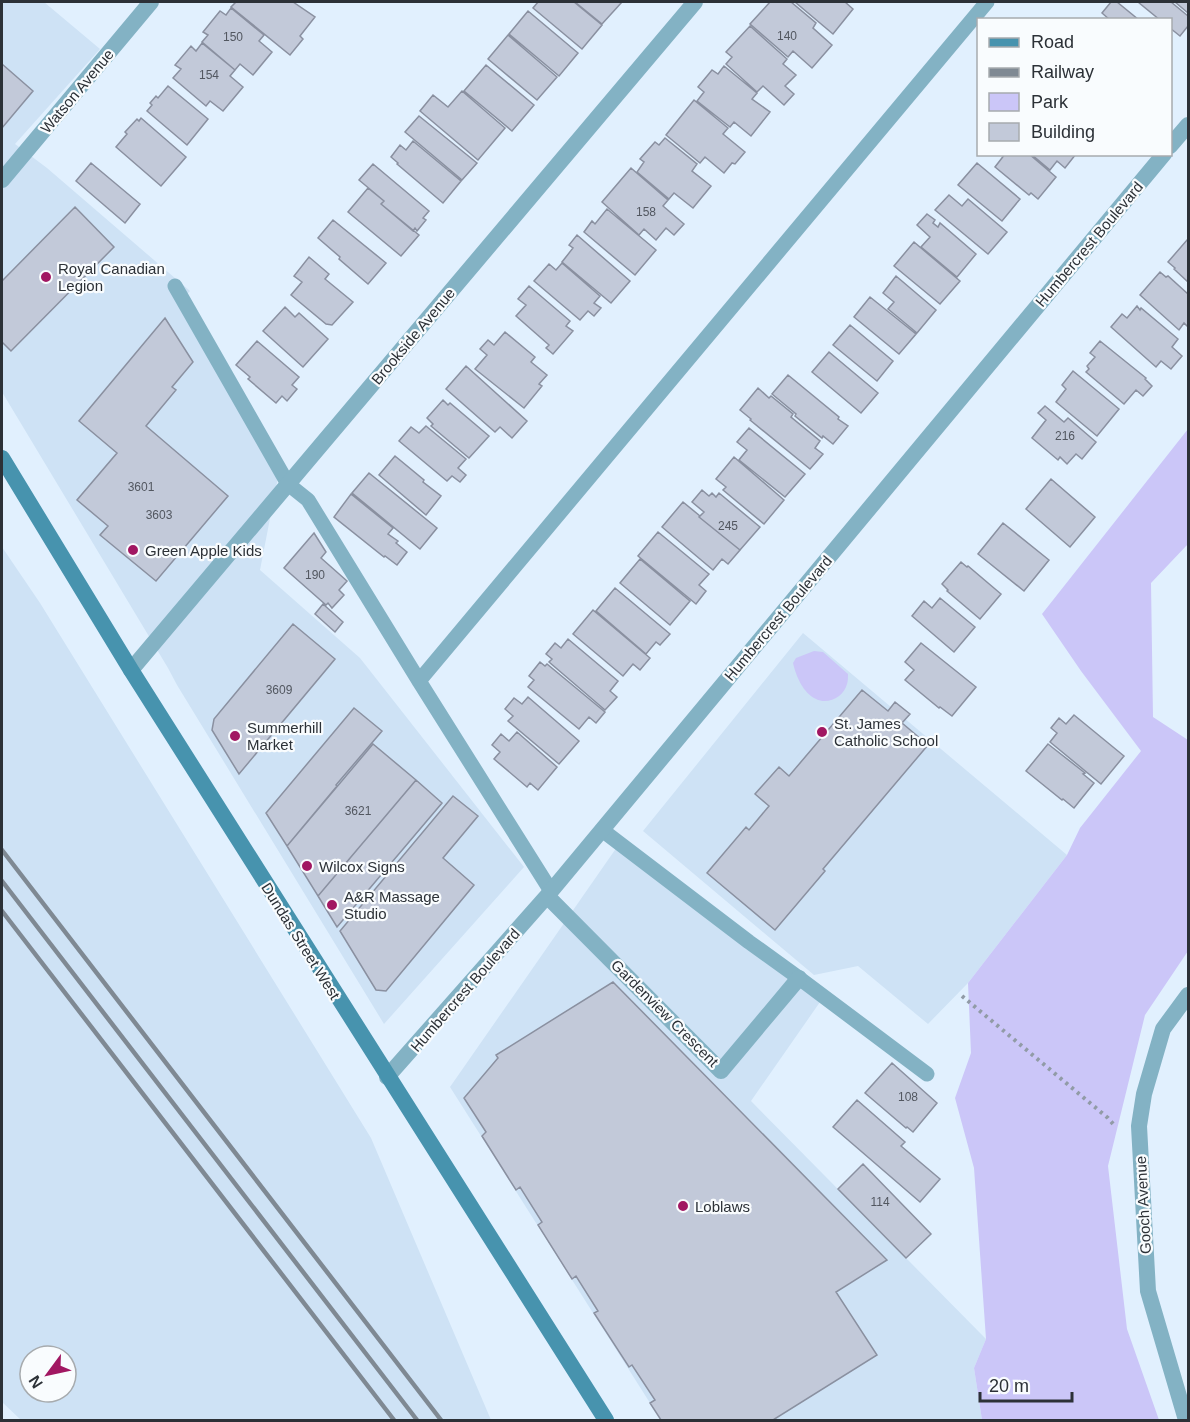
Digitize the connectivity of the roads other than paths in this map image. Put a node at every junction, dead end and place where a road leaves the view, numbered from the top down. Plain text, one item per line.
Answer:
1 (152, 2) edge
2 (695, 2) edge
3 (987, 2) edge
4 (1188, 125) edge
5 (1172, 144) edge
6 (1162, 156) edge
7 (2, 180) edge
8 (175, 286) dead end
9 (2, 458) edge
10 (288, 484) junction
11 (131, 670) junction
12 (419, 681) junction
13 (602, 830) junction
14 (549, 894) junction
15 (799, 978) junction
16 (1188, 995) edge
17 (927, 1074) dead end
18 (387, 1077) junction
19 (606, 1420) edge
20 (1186, 1420) edge

1 - 7 street, Watson Avenue
2 - 10 street, Brookside Avenue
3 - 12 lane
4 - 5 street
6 - 13 street, Humbercrest Boulevard
8 - 10 lane
9 - 11 main road, Dundas Street West
10 - 11 street, Brookside Avenue
10 - 12 lane
11 - 18 main road, Dundas Street West
12 - 14 lane
13 - 14 street, Humbercrest Boulevard
13 - 15 lane
14 - 15 street, Gardenview Crescent
14 - 18 street, Humbercrest Boulevard
15 - 17 lane
16 - 20 street, Gooch Avenue
18 - 19 main road, Dundas Street West

